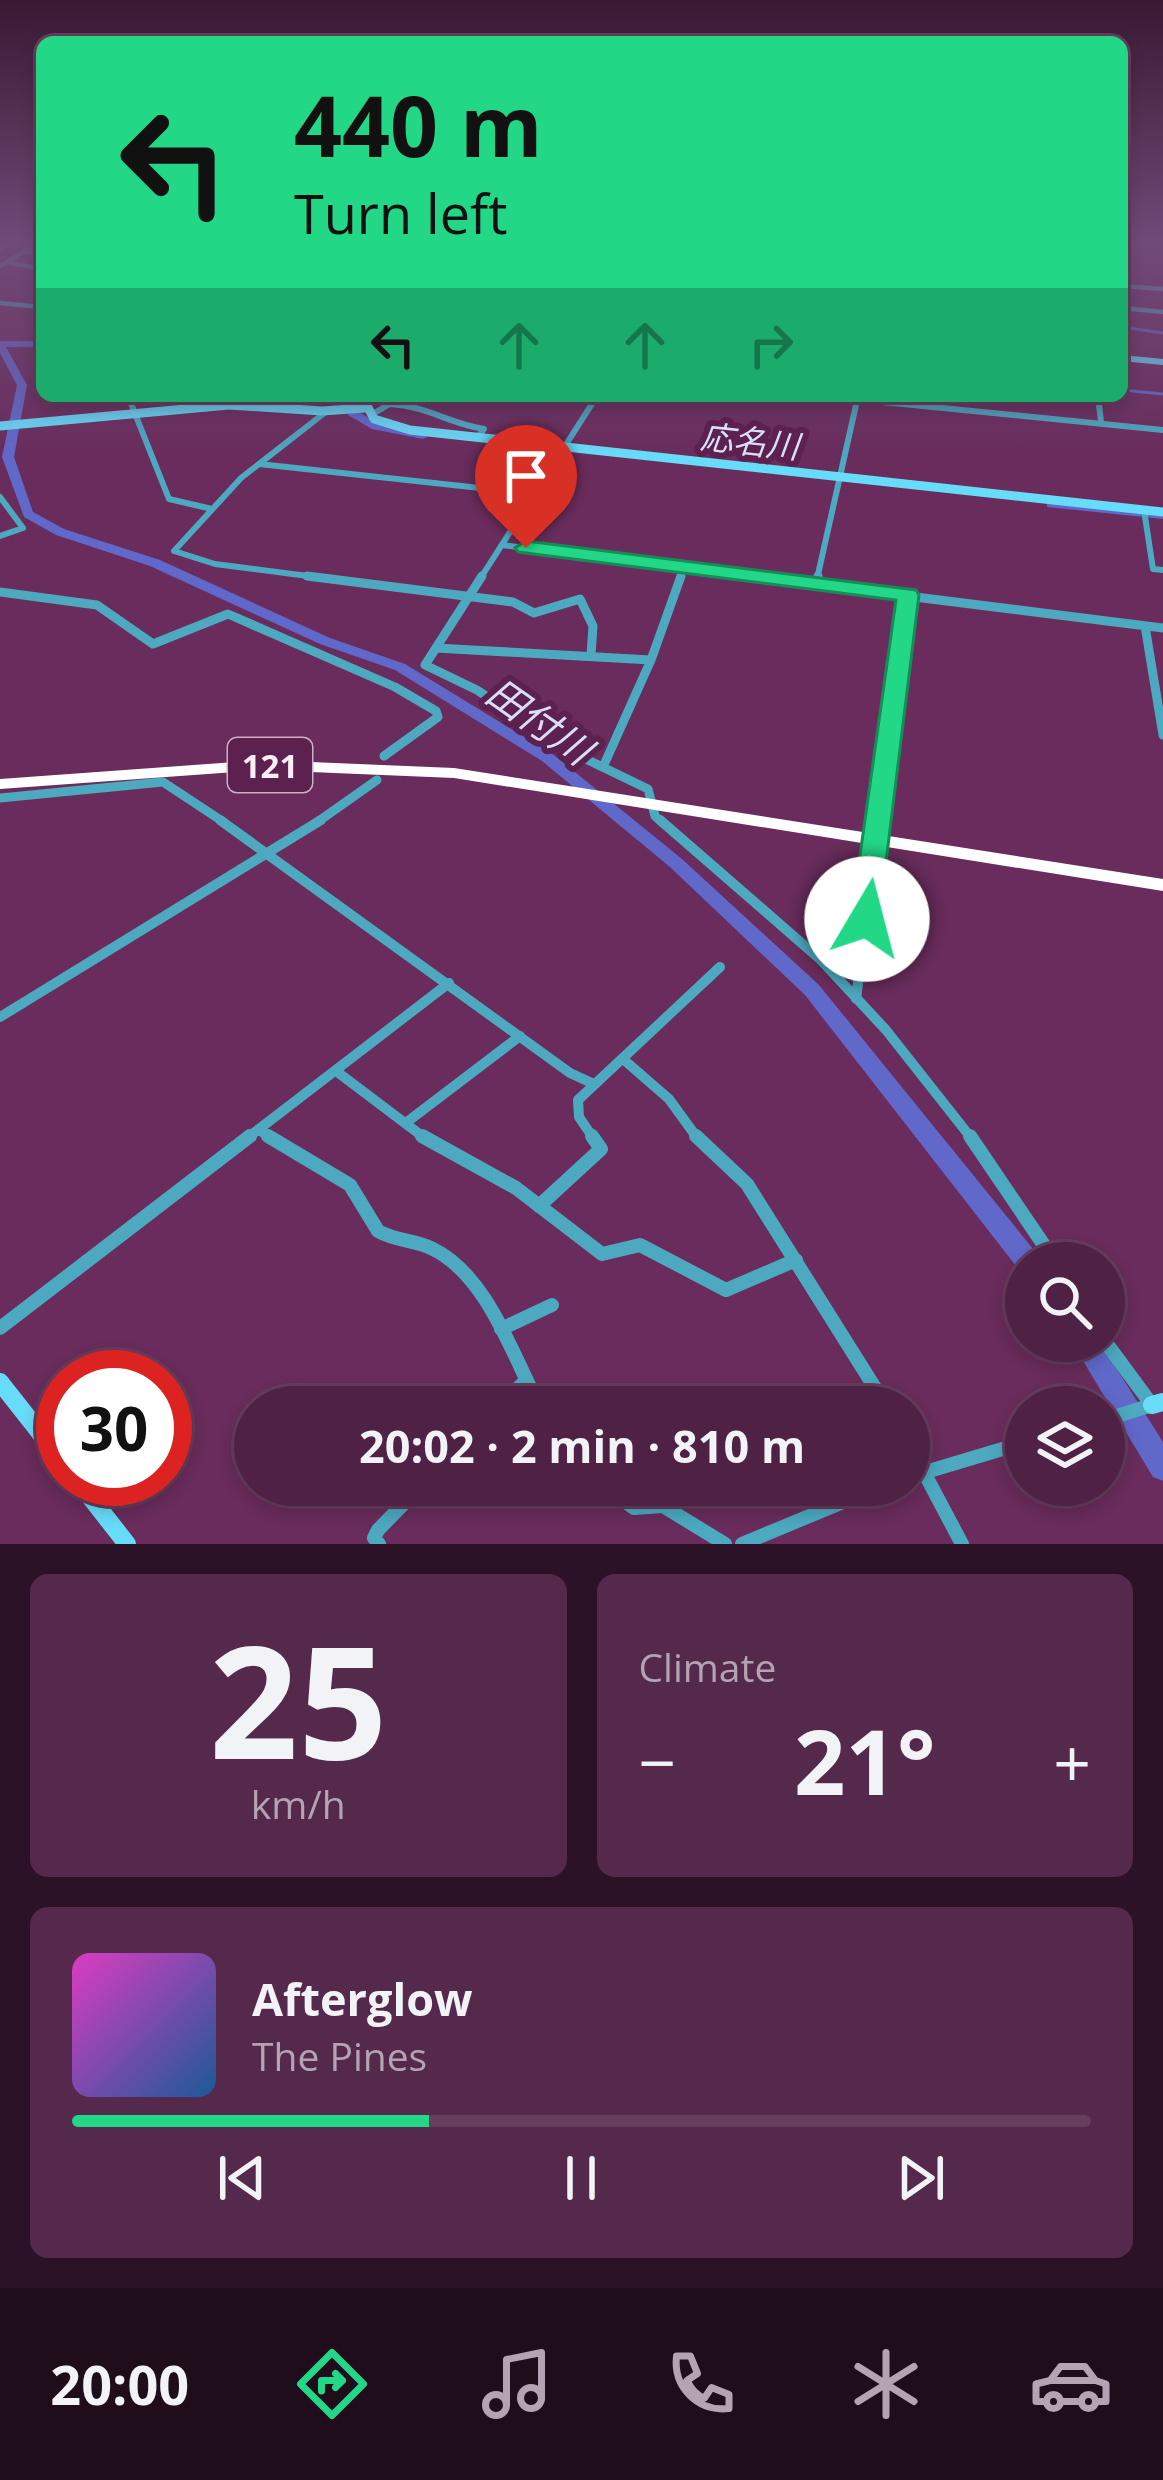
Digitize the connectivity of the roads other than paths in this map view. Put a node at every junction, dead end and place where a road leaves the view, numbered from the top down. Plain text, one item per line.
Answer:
1 (1128, 359) edge
2 (1163, 362) edge
3 (130, 402) edge
4 (238, 402) edge
5 (393, 402) edge
6 (593, 402) edge
7 (857, 402) edge
8 (898, 402) edge
9 (1099, 402) edge
10 (390, 404) junction
11 (235, 405) junction
12 (360, 407) edge
13 (327, 411) junction
14 (134, 414) junction
15 (1101, 422) junction
16 (0, 426) edge
17 (1163, 430) edge
18 (478, 437) junction
19 (565, 446) junction
20 (259, 464) junction
21 (839, 479) junction
22 (535, 494) junction
23 (0, 496) edge
24 (212, 509) junction
25 (1163, 512) edge
26 (1144, 513) junction
27 (0, 536) edge
28 (502, 545) junction
29 (684, 567) junction
30 (1163, 570) edge
31 (816, 583) junction
32 (0, 592) edge
33 (908, 595) junction
34 (468, 596) junction
35 (1144, 626) junction
36 (1163, 628) edge
37 (436, 648) junction
38 (591, 656) junction
39 (651, 660) junction
40 (1163, 735) edge
41 (384, 756) dead end
42 (603, 767) junction
43 (377, 779) dead end
44 (0, 784) edge
45 (0, 797) edge
46 (642, 800) junction
47 (878, 838) junction
48 (268, 852) junction
49 (1163, 885) edge
50 (720, 967) dead end
51 (449, 983) junction
52 (856, 999) junction
53 (0, 1017) edge
54 (520, 1036) junction
55 (622, 1059) junction
56 (336, 1071) junction
57 (594, 1084) junction
58 (406, 1122) junction
59 (259, 1130) junction
60 (539, 1206) junction
61 (1043, 1242) edge
62 (796, 1261) junction
63 (552, 1305) dead end
64 (0, 1328) edge
65 (501, 1329) junction
66 (1121, 1362) edge
67 (526, 1380) junction
68 (0, 1382) edge
69 (520, 1386) edge
70 (529, 1386) edge
71 (874, 1386) edge
72 (1153, 1405) edge
73 (36, 1428) edge
74 (1005, 1448) edge
75 (930, 1470) edge
76 (930, 1494) edge
77 (97, 1506) edge
78 (401, 1506) edge
79 (631, 1506) edge
80 (833, 1506) edge
81 (127, 1544) edge
82 (379, 1544) edge
83 (725, 1544) edge
84 (742, 1544) edge
85 (962, 1544) edge

1 - 2 street
3 - 14 street
4 - 11 street
5 - 10 street
6 - 19 street
7 - 21 street
8 - 15 street
9 - 15 street
10 - 12 street
10 - 18 street
11 - 13 street
11 - 14 street
12 - 13 street
12 - 18 street
13 - 20 street
14 - 16 street
14 - 24 street
15 - 17 street
18 - 19 street
19 - 21 street
19 - 22 street
20 - 22 street
20 - 24 street
21 - 26 street
21 - 31 street
22 - 28 street
23 - 27 street
24 - 34 street
25 - 26 street
26 - 30 street
28 - 29 street
28 - 34 street
29 - 31 street
29 - 39 street
31 - 33 street
32 - 41 street
33 - 35 street
33 - 47 street
34 - 37 street
34 - 38 street
35 - 36 street
35 - 40 street
37 - 38 street
37 - 42 street
38 - 39 street
39 - 42 street
42 - 46 street
43 - 48 street
44 - 46 highway, 121
45 - 48 street
46 - 47 highway, 121
46 - 52 street
47 - 49 highway, 121
47 - 52 street
48 - 51 street
48 - 53 street
50 - 55 street
51 - 54 street
51 - 56 street
52 - 61 street
54 - 57 street
54 - 58 street
55 - 57 street
55 - 62 street
56 - 58 street
56 - 59 street
57 - 60 street
58 - 60 street
59 - 64 street
59 - 65 street
60 - 62 street
62 - 71 street
63 - 65 street
65 - 67 street
66 - 72 street
67 - 69 street
67 - 70 street
68 - 73 street
74 - 75 street
76 - 85 street
77 - 81 street
78 - 82 street
79 - 83 street
80 - 84 street

